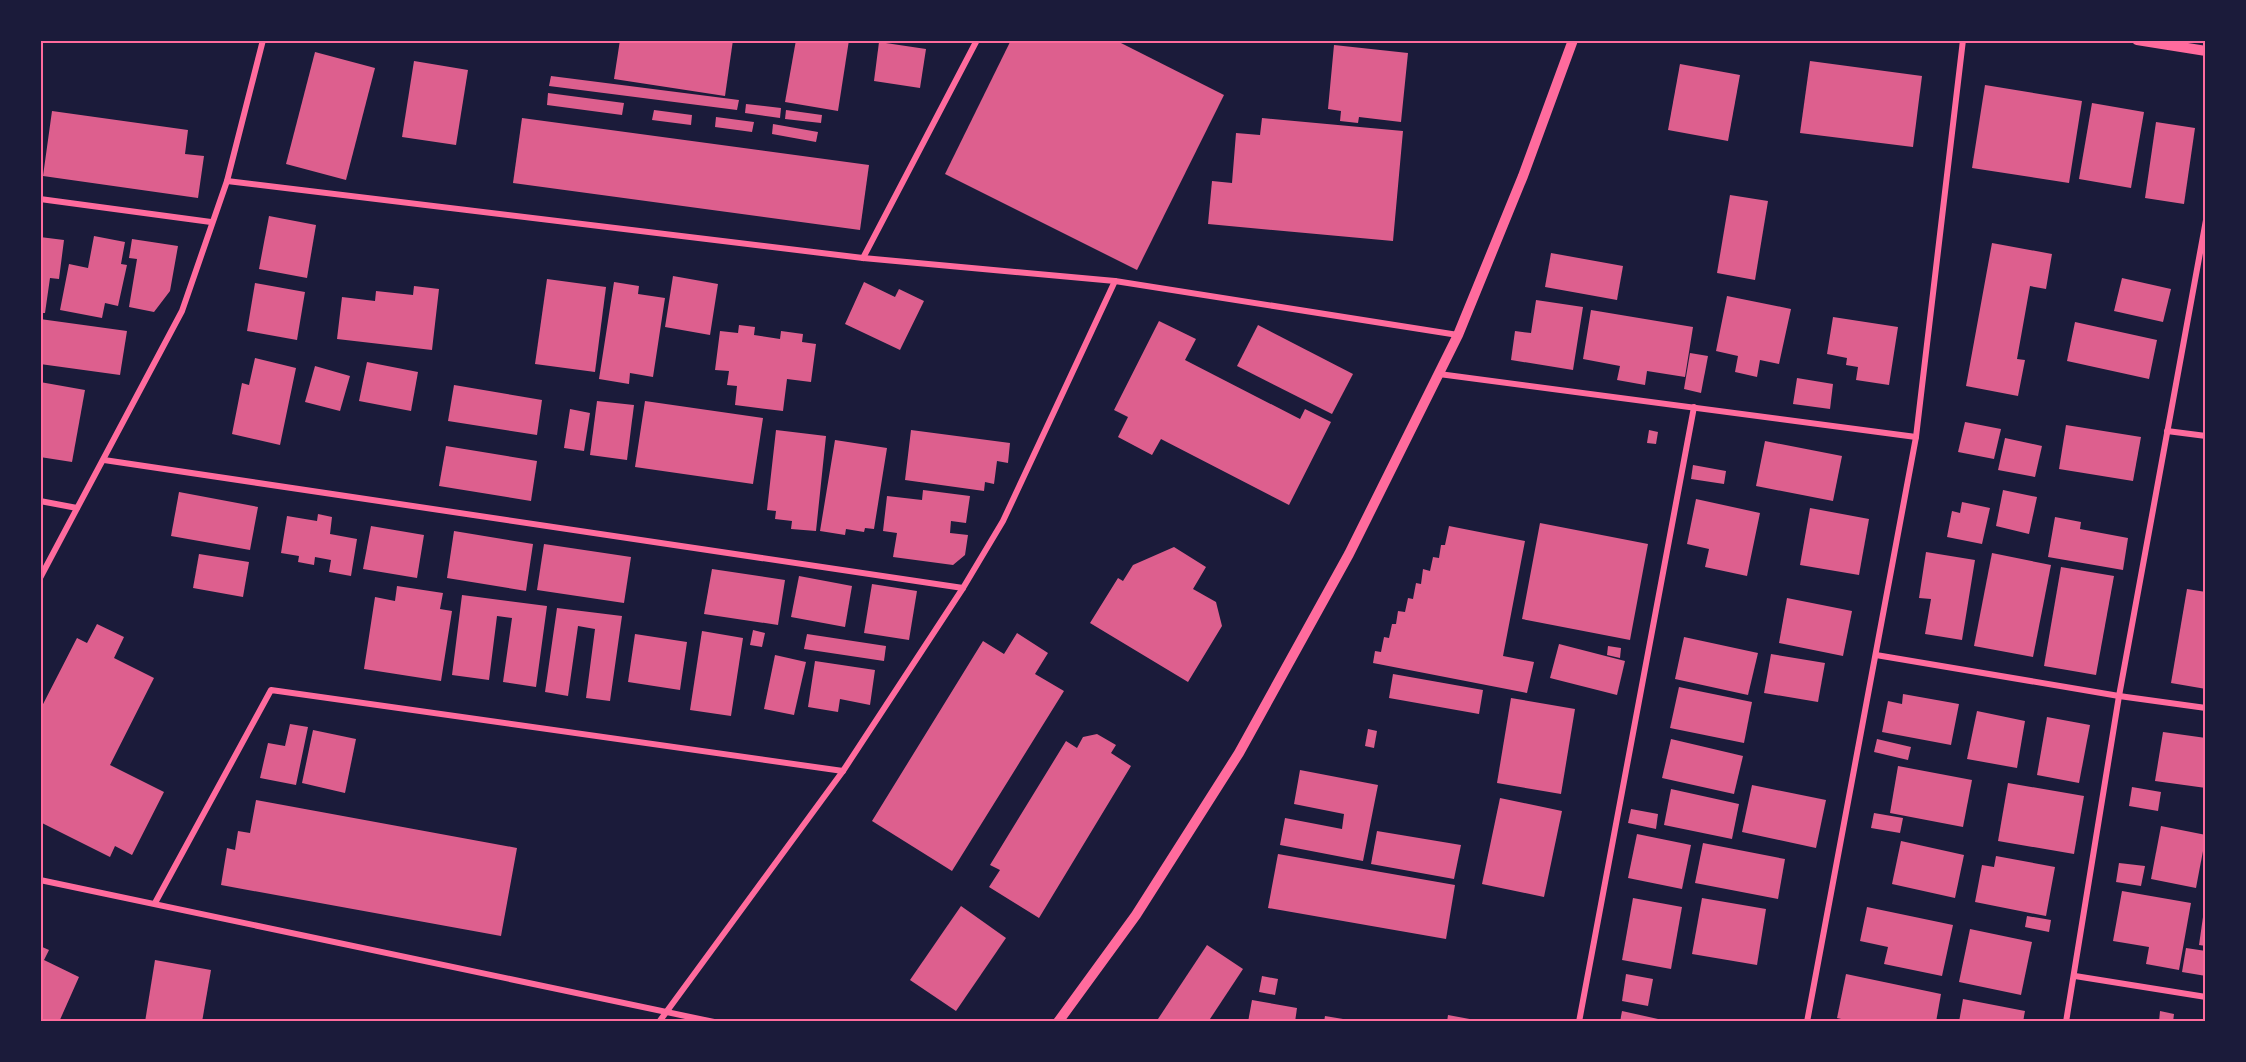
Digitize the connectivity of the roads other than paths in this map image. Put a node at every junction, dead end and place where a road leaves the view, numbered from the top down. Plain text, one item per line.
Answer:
1 (263, 40) edge
2 (977, 40) edge
3 (1574, 40) edge
4 (1963, 40) edge
5 (2137, 40) edge
6 (2205, 51) edge
7 (227, 181) junction
8 (40, 199) edge
9 (2205, 220) edge
10 (211, 222) junction
11 (863, 258) junction
12 (1115, 281) junction
13 (1458, 335) junction
14 (1440, 374) junction
15 (1694, 407) junction
16 (2167, 431) junction
17 (2205, 436) edge
18 (1916, 437) junction
19 (104, 460) junction
20 (40, 501) edge
21 (77, 508) junction
22 (40, 578) edge
23 (963, 588) junction
24 (1876, 655) junction
25 (2119, 696) junction
26 (2205, 708) edge
27 (843, 771) junction
28 (40, 880) edge
29 (155, 903) junction
30 (2074, 976) junction
31 (2205, 997) edge
32 (666, 1012) junction
33 (659, 1022) edge
34 (714, 1022) edge
35 (1058, 1022) edge
36 (1579, 1022) edge
37 (1807, 1022) edge
38 (2066, 1022) edge

1 - 7 street
2 - 11 street
3 - 13 street
4 - 18 street
5 - 6 street
7 - 10 street
7 - 11 street
8 - 10 street
9 - 16 street
10 - 19 street
11 - 12 street
12 - 13 street
12 - 23 street
13 - 14 street
14 - 15 street
14 - 35 street
15 - 18 street
15 - 36 street
16 - 17 street
16 - 25 street
18 - 24 street
19 - 21 street
19 - 23 street
20 - 21 street
21 - 22 street
23 - 27 street
24 - 25 street
24 - 37 street
25 - 26 street
25 - 30 street
27 - 29 street
27 - 32 street
28 - 29 street
29 - 32 street
30 - 31 street
30 - 38 street
32 - 33 street
32 - 34 street

